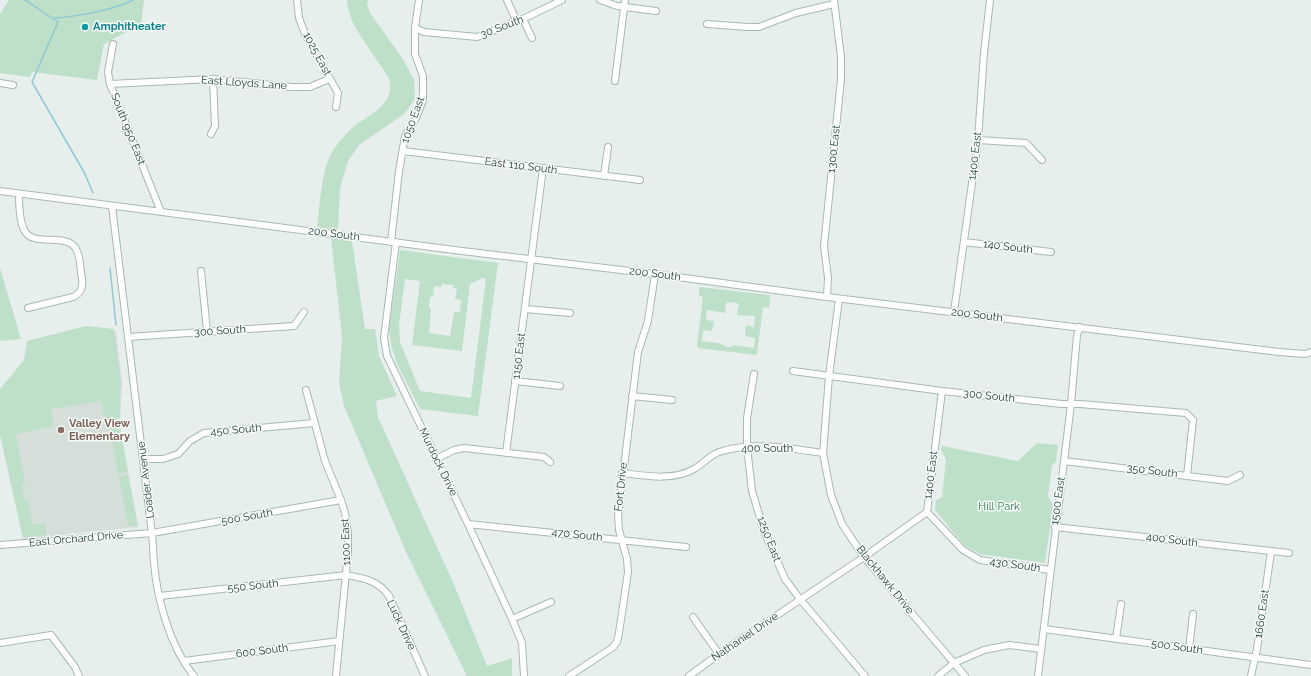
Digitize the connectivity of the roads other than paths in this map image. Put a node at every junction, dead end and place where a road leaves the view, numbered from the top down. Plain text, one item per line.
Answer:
1 (297, 0) edge
2 (419, 0) edge
3 (507, 0) edge
4 (562, 0) edge
5 (600, 0) edge
6 (990, 0) edge
7 (834, 2) edge
8 (624, 3) edge
9 (656, 11) dead end
10 (520, 21) junction
11 (707, 24) dead end
12 (415, 28) junction
13 (532, 38) dead end
14 (113, 44) dead end
15 (329, 78) junction
16 (213, 79) junction
17 (615, 81) dead end
18 (0, 83) edge
19 (110, 84) junction
20 (13, 85) dead end
21 (336, 107) dead end
22 (211, 134) dead end
23 (978, 140) junction
24 (608, 147) dead end
25 (402, 151) junction
26 (1042, 160) dead end
27 (543, 168) junction
28 (604, 176) junction
29 (640, 180) dead end
30 (0, 191) edge
31 (19, 194) junction
32 (112, 206) junction
33 (161, 212) junction
34 (393, 242) junction
35 (964, 242) junction
36 (1051, 252) dead end
37 (531, 259) junction
38 (201, 271) dead end
39 (654, 274) junction
40 (827, 297) junction
41 (839, 299) junction
42 (28, 308) dead end
43 (525, 309) junction
44 (304, 312) dead end
45 (954, 312) junction
46 (570, 313) dead end
47 (1080, 327) junction
48 (207, 331) junction
49 (128, 336) junction
50 (1311, 352) edge
51 (793, 371) dead end
52 (754, 374) dead end
53 (829, 376) junction
54 (516, 381) junction
55 (560, 386) dead end
56 (306, 390) dead end
57 (942, 391) junction
58 (632, 396) junction
59 (672, 400) dead end
60 (1071, 404) junction
61 (314, 424) junction
62 (747, 447) junction
63 (506, 453) junction
64 (823, 453) junction
65 (143, 459) junction
66 (436, 459) junction
67 (1064, 461) junction
68 (550, 462) dead end
69 (622, 473) junction
70 (1240, 475) dead end
71 (1187, 476) junction
72 (341, 500) junction
73 (926, 512) junction
74 (468, 524) junction
75 (1055, 527) junction
76 (152, 533) junction
77 (621, 539) junction
78 (0, 545) edge
79 (686, 547) dead end
80 (1271, 552) junction
81 (1288, 553) dead end
82 (864, 557) junction
83 (1050, 570) junction
84 (346, 575) junction
85 (160, 596) junction
86 (800, 599) junction
87 (551, 602) dead end
88 (1120, 604) dead end
89 (1193, 614) dead end
90 (693, 617) dead end
91 (512, 619) junction
92 (1044, 629) junction
93 (1116, 639) junction
94 (339, 641) junction
95 (0, 643) edge
96 (1189, 648) junction
97 (1041, 649) junction
98 (719, 654) junction
99 (1256, 657) junction
100 (184, 661) junction
101 (954, 662) junction
102 (1311, 665) edge
103 (79, 676) edge
104 (194, 676) edge
105 (336, 676) edge
106 (425, 676) edge
107 (524, 676) edge
108 (569, 676) edge
109 (689, 676) edge
110 (865, 676) edge
111 (938, 676) edge
112 (965, 676) edge
113 (1038, 676) edge
114 (1251, 676) edge

1 - 15 street, 1025 East
2 - 12 street, 1050 East
3 - 10 street
4 - 10 street, 30 South
5 - 8 street
6 - 23 street, 1400 East
7 - 11 street
7 - 40 street, 1300 East
8 - 9 street
8 - 17 street
10 - 12 street, 30 South
10 - 13 street
12 - 25 street, 1050 East
14 - 19 street, South 950 East
15 - 16 street, East Lloyds Lane
15 - 21 street, 1025 East
16 - 19 street, East Lloyds Lane
16 - 22 street
18 - 20 street
19 - 33 street, South 950 East
23 - 26 street
23 - 35 street, 1400 East
24 - 28 street
25 - 27 street, East 110 South
25 - 34 street, 1050 East
27 - 28 street, East 110 South
27 - 37 street, 1150 East
28 - 29 street, East 110 South
30 - 31 street, 200 South
31 - 32 street, 200 South
31 - 42 street
32 - 33 street, 200 South
32 - 49 street, Loader Avenue
33 - 34 street, 200 South
34 - 37 street, 200 South
34 - 66 street, Murdock Drive
35 - 36 street, 140 South
35 - 45 street, 1400 East
37 - 39 street, 200 South
37 - 43 street, 1150 East
38 - 48 street
39 - 40 street, 200 South
39 - 58 street, Fort Drive
40 - 41 street, 200 South
41 - 45 street, 200 South
41 - 53 street
43 - 46 street
43 - 54 street, 1150 East
44 - 48 street, 300 South
45 - 47 street, 200 South
47 - 50 street, 200 South
47 - 60 street, 1500 East
48 - 49 street, 300 South
49 - 65 street, Loader Avenue
51 - 53 street, 300 South
52 - 62 street, 1250 East
53 - 57 street, 300 South
53 - 64 street, Blackhawk Drive
54 - 55 street
54 - 63 street, 1150 East
56 - 61 street, 1100 East
57 - 60 street, 300 South
57 - 73 street, 1400 East
58 - 59 street
58 - 69 street, Fort Drive
60 - 67 street, 1500 East
60 - 71 street, 300 South
61 - 65 street, 450 South
61 - 72 street, 1100 East
62 - 64 street, 400 South
62 - 69 street, 400 South
62 - 86 street, 1250 East
63 - 66 street
63 - 68 street
64 - 82 street, Blackhawk Drive
65 - 76 street, Loader Avenue
66 - 74 street, Murdock Drive
67 - 71 street, 350 South
67 - 75 street, 1500 East
69 - 77 street, Fort Drive
70 - 71 street, 350 South
72 - 76 street, 500 South
72 - 84 street, 1100 East
73 - 82 street, Nathaniel Drive
73 - 83 street, 430 South
74 - 77 street, 470 South
74 - 91 street, Murdock Drive
75 - 80 street, 400 South
75 - 83 street, 1500 East
76 - 78 street, East Orchard Drive
76 - 85 street, Loader Avenue
77 - 79 street, 470 South
77 - 108 street, Fort Drive
80 - 81 street, 400 South
80 - 99 street, 1660 East
82 - 86 street, Nathaniel Drive
82 - 101 street, Blackhawk Drive
83 - 92 street, 1500 East
84 - 85 street, 550 South
84 - 94 street, 1100 East
84 - 106 street, Luck Drive
85 - 100 street, Loader Avenue
86 - 98 street, Nathaniel Drive
86 - 110 street, 1250 East
87 - 91 street
88 - 93 street
89 - 96 street
90 - 98 street
91 - 107 street, Murdock Drive
92 - 93 street, 500 South
92 - 97 street, 1500 East
93 - 96 street, 500 South
94 - 100 street, 600 South
94 - 105 street, 1100 East
95 - 103 street
96 - 99 street, 500 South
97 - 101 street
97 - 113 street, 1500 East
98 - 109 street, Nathaniel Drive
99 - 102 street, 500 South
99 - 114 street, 1660 East
100 - 104 street, Loader Avenue
101 - 111 street
101 - 112 street, Blackhawk Drive

